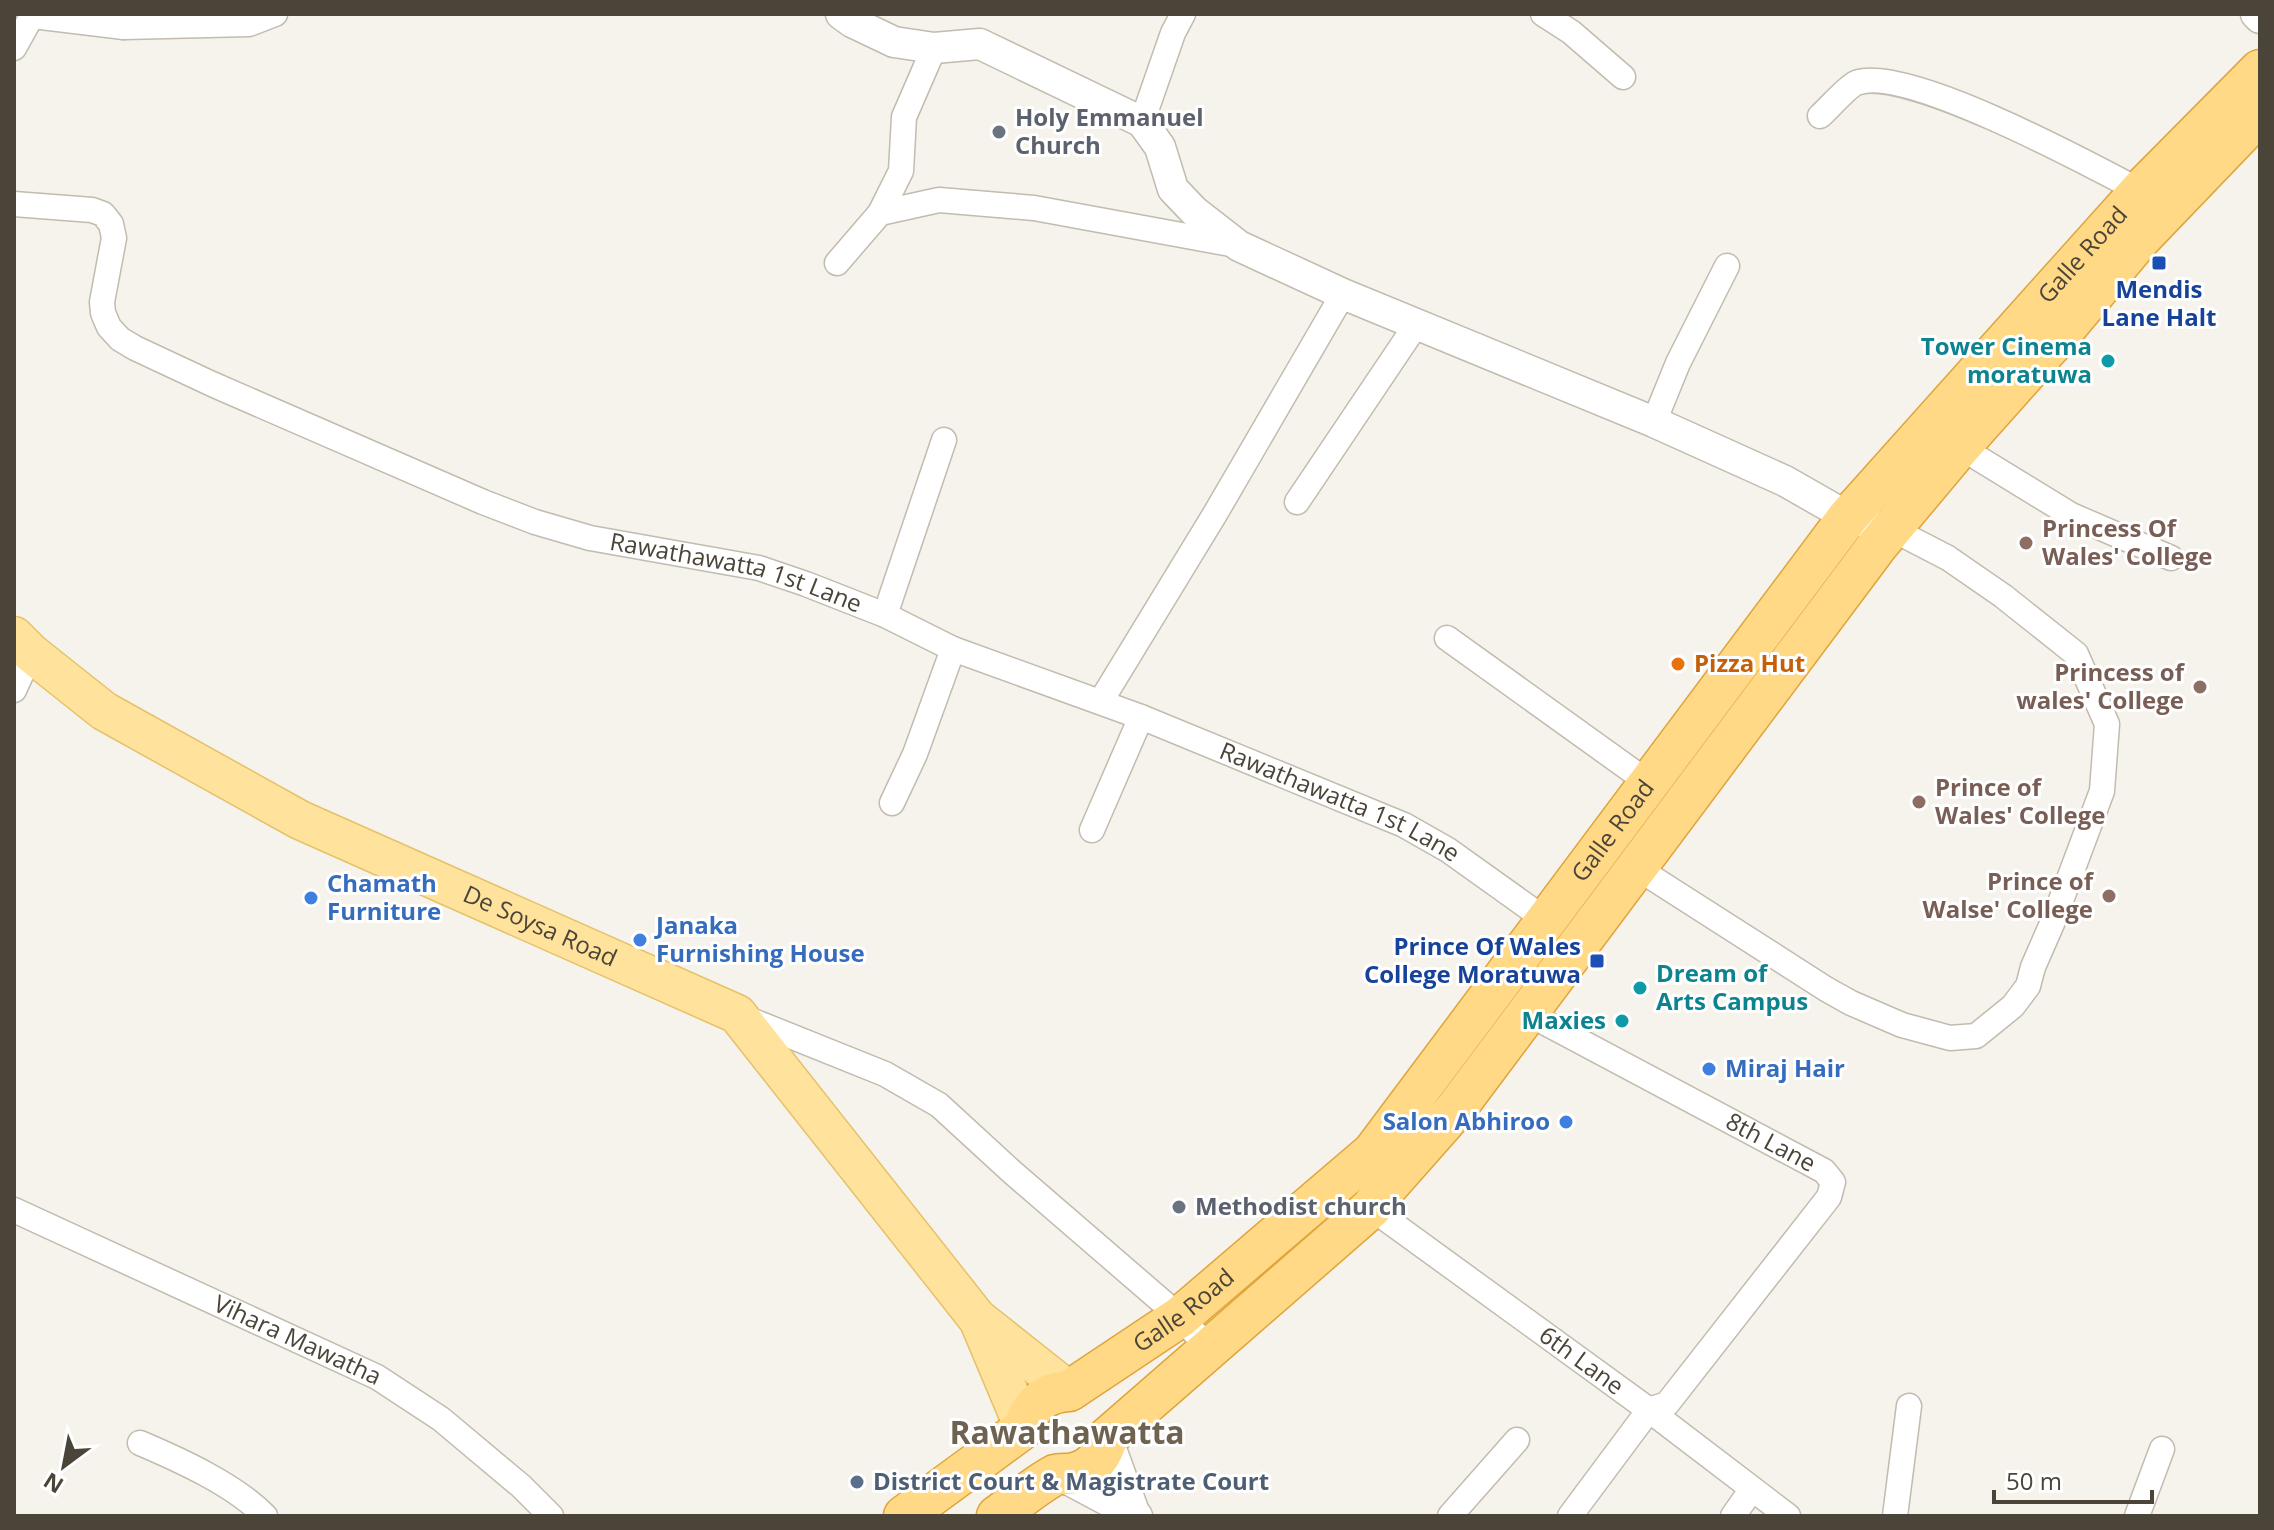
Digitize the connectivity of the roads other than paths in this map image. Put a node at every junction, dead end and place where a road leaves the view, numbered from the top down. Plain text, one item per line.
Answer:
1 (275, 14) edge
2 (841, 14) edge
3 (1183, 14) edge
4 (1543, 14) edge
5 (33, 15) edge
6 (125, 20) edge
7 (14, 48) edge
8 (934, 48) junction
9 (2260, 70) edge
10 (1623, 77) dead end
11 (2260, 114) edge
12 (1820, 116) dead end
13 (1142, 122) junction
14 (2140, 191) junction
15 (14, 204) edge
16 (880, 213) junction
17 (1239, 246) junction
18 (837, 263) dead end
19 (1727, 266) dead end
20 (1343, 294) junction
21 (1416, 325) junction
22 (1654, 422) junction
23 (944, 440) dead end
24 (1960, 447) junction
25 (1297, 502) dead end
26 (1848, 517) junction
27 (1892, 529) junction
28 (2171, 558) dead end
29 (885, 615) junction
30 (1447, 638) dead end
31 (23, 644) edge
32 (953, 649) junction
33 (14, 690) edge
34 (1101, 701) junction
35 (1141, 717) junction
36 (1649, 783) junction
37 (892, 803) dead end
38 (1092, 830) dead end
39 (1637, 868) junction
40 (1546, 920) junction
41 (1527, 1013) junction
42 (737, 1014) junction
43 (1371, 1208) junction
44 (14, 1210) edge
45 (1180, 1317) junction
46 (977, 1318) junction
47 (1210, 1349) junction
48 (1069, 1391) junction
49 (1909, 1406) dead end
50 (1649, 1410) junction
51 (1024, 1428) junction
52 (1107, 1438) junction
53 (1517, 1440) dead end
54 (140, 1443) dead end
55 (2162, 1449) dead end
56 (1058, 1474) junction
57 (1752, 1489) junction
58 (1136, 1515) edge
59 (265, 1516) edge
60 (551, 1516) edge
61 (904, 1516) edge
62 (997, 1516) edge
63 (1450, 1516) edge
64 (1570, 1516) edge
65 (1733, 1516) edge
66 (1788, 1516) edge
67 (1895, 1516) edge
68 (2137, 1516) edge

1 - 6 street
2 - 8 street
3 - 13 street
4 - 10 street
5 - 6 street
5 - 7 street
8 - 13 street
8 - 16 street
9 - 14 highway, Galle Road
11 - 24 highway, Galle Road
12 - 14 street
13 - 17 street
14 - 26 highway, Galle Road
15 - 29 street, Rawathawatta 1st Lane
16 - 17 street
16 - 18 street
17 - 20 street
19 - 22 street
20 - 21 street
20 - 34 street
21 - 22 street
21 - 25 street
22 - 26 street
23 - 29 street
24 - 27 highway, Galle Road
24 - 28 street
26 - 27 street
26 - 36 highway, Galle Road
27 - 39 highway, Galle Road
27 - 39 street
29 - 32 street, Rawathawatta 1st Lane
30 - 36 street
31 - 33 street
31 - 42 main road, De Soysa Road
32 - 34 street, Rawathawatta 1st Lane
32 - 37 street
34 - 35 street, Rawathawatta 1st Lane
35 - 38 street
35 - 40 street, Rawathawatta 1st Lane
36 - 40 highway, Galle Road
39 - 41 highway, Galle Road
40 - 45 highway, Galle Road
41 - 43 highway, Galle Road
41 - 50 street, 8th Lane
42 - 45 street
42 - 46 main road, De Soysa Road
43 - 47 highway, Galle Road
43 - 50 street, 6th Lane
44 - 60 street, Vihara Mawatha
45 - 47 street
45 - 48 highway, Galle Road
46 - 48 main road, De Soysa Road
46 - 51 main road, De Soysa Road
47 - 52 highway, Galle Road
48 - 51 highway, Galle Road
48 - 52 highway
49 - 67 street
50 - 57 street, 6th Lane
50 - 64 street
51 - 56 highway, De Soysa Road
51 - 61 highway, Galle Road
52 - 56 highway, Galle Road
52 - 58 street
53 - 63 street
54 - 59 street
55 - 68 street
56 - 58 street
56 - 62 highway, Galle Road
57 - 65 street
57 - 66 street, 6th Lane

